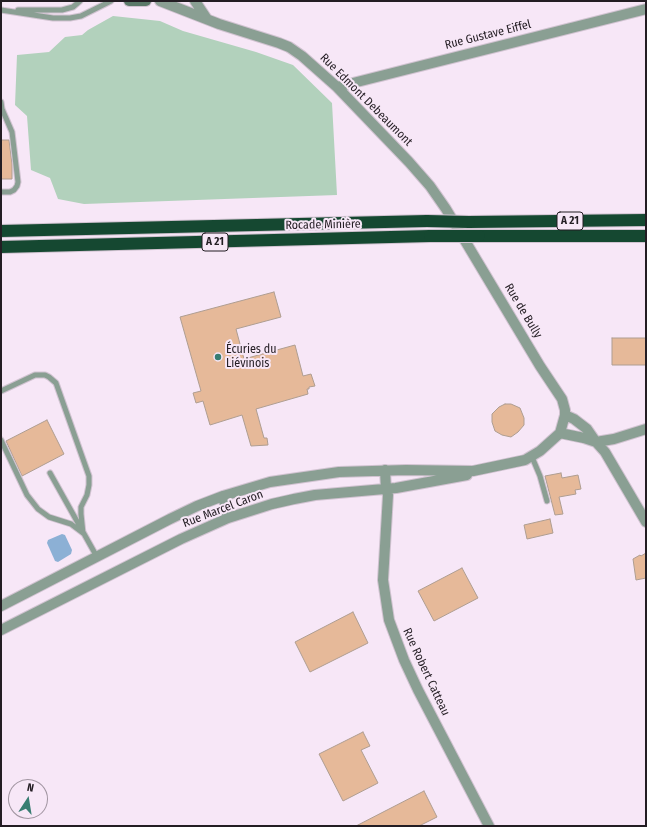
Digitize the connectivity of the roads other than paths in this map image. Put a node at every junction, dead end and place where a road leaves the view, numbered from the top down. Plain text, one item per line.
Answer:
1 (80, 1) edge
2 (112, 1) edge
3 (129, 1) edge
4 (146, 1) edge
5 (160, 1) edge
6 (195, 1) edge
7 (646, 9) edge
8 (207, 19) junction
9 (337, 87) junction
10 (1, 102) edge
11 (430, 186) joint
12 (1, 192) edge
13 (646, 220) edge
14 (1, 231) edge
15 (646, 236) edge
16 (1, 247) edge
17 (1, 391) edge
18 (565, 415) junction
19 (646, 429) edge
20 (560, 433) junction
21 (1, 440) edge
22 (596, 442) junction
23 (532, 457) junction
24 (385, 470) junction
25 (473, 471) junction
26 (50, 473) dead end
27 (386, 489) junction
28 (223, 496) junction
29 (547, 501) dead end
30 (228, 518) junction
31 (646, 522) edge
32 (83, 533) junction
33 (97, 557) junction
34 (1, 606) edge
35 (1, 630) edge
36 (489, 826) edge

1 - 2 lane
3 - 4 main road
5 - 8 street, Rue Edmont Debeaumont
6 - 8 street
7 - 9 street, Rue Gustave Eiffel
8 - 9 street, Rue Edmont Debeaumont
9 - 11 street, Rue Edmont Debeaumont
10 - 12 lane
11 - 18 street, Rue de Bully
13 - 14 highway, Rocade Minière / A 21, bridge
15 - 16 highway, Rocade Minière / A 21, bridge
17 - 32 lane
18 - 20 street
18 - 22 street
19 - 22 street
20 - 22 street
20 - 23 street, Rue Marcel Caron
21 - 32 lane
22 - 31 street
23 - 25 street, Rue Marcel Caron
23 - 29 lane
24 - 25 street, Rue Marcel Caron
24 - 27 street, Rue Robert Catteau
24 - 28 street, Rue Marcel Caron
25 - 27 street, Rue Marcel Caron
26 - 32 lane
27 - 30 street, Rue Marcel Caron
27 - 36 street, Rue Robert Catteau
28 - 30 street
28 - 33 street, Rue Marcel Caron
30 - 35 street, Rue Marcel Caron
32 - 33 lane
33 - 34 street, Rue Marcel Caron

